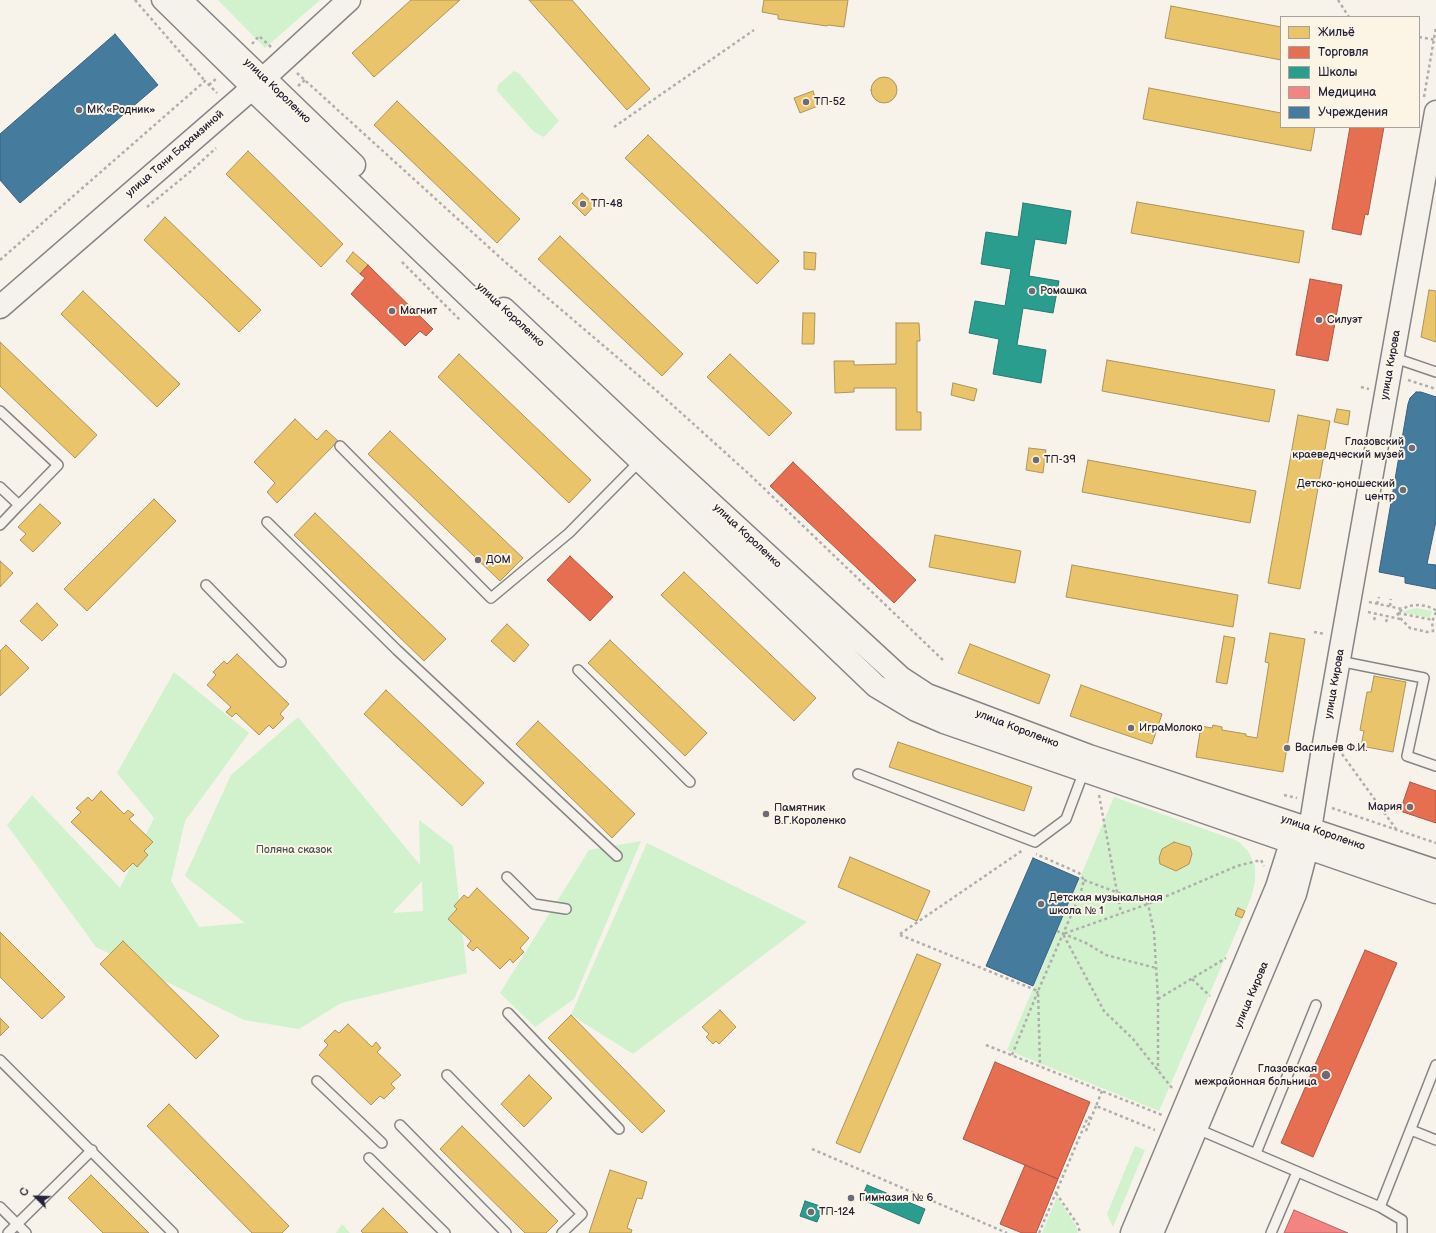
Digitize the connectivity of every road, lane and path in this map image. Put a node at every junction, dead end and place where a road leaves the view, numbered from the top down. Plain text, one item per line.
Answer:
1 (135, 0) edge
2 (161, 0) edge
3 (183, 0) edge
4 (349, 0) edge
5 (1338, 0) edge
6 (1348, 16) edge
7 (1436, 27) edge
8 (754, 30) dead end
9 (259, 36) dead end
10 (1420, 37) edge
11 (1435, 40) edge
12 (284, 60) junction
13 (205, 80) junction
14 (258, 83) junction
15 (230, 106) junction
16 (1429, 107) edge
17 (614, 127) dead end
18 (218, 146) dead end
19 (142, 212) dead end
20 (400, 259) dead end
21 (0, 260) edge
22 (0, 307) edge
23 (461, 321) dead end
24 (1392, 358) junction
25 (1436, 372) edge
26 (1408, 380) dead end
27 (1436, 389) edge
28 (0, 411) edge
29 (340, 446) dead end
30 (646, 455) junction
31 (0, 487) edge
32 (19, 505) junction
33 (267, 522) dead end
34 (0, 525) edge
35 (206, 585) dead end
36 (1379, 597) dead end
37 (1391, 599) dead end
38 (1369, 602) dead end
39 (1377, 604) junction
40 (1390, 606) junction
41 (1402, 609) junction
42 (1436, 611) edge
43 (1368, 612) dead end
44 (1397, 613) junction
45 (1376, 614) junction
46 (1388, 616) junction
47 (1400, 619) junction
48 (1374, 620) dead end
49 (1433, 620) junction
50 (1386, 622) dead end
51 (1339, 661) junction
52 (281, 662) dead end
53 (945, 662) dead end
54 (578, 670) dead end
55 (1341, 753) dead end
56 (1086, 763) junction
57 (1436, 766) edge
58 (858, 774) dead end
59 (690, 782) dead end
60 (1098, 792) dead end
61 (1334, 808) dead end
62 (1397, 830) junction
63 (1303, 840) junction
64 (1035, 842) junction
65 (1436, 843) edge
66 (1024, 849) junction
67 (617, 856) dead end
68 (1261, 860) dead end
69 (1436, 871) edge
70 (507, 877) dead end
71 (1084, 880) junction
72 (1436, 892) edge
73 (1117, 893) junction
74 (1148, 904) junction
75 (566, 909) dead end
76 (1121, 914) junction
77 (1057, 931) dead end
78 (1062, 934) junction
79 (1229, 956) dead end
80 (1156, 968) junction
81 (1192, 978) junction
82 (1038, 991) junction
83 (1158, 1000) junction
84 (1215, 1000) dead end
85 (1316, 1005) dead end
86 (508, 1013) dead end
87 (986, 1045) dead end
88 (1012, 1055) junction
89 (0, 1060) edge
90 (1436, 1065) edge
91 (1040, 1066) junction
92 (1158, 1071) junction
93 (447, 1075) dead end
94 (317, 1081) dead end
95 (1102, 1091) junction
96 (1176, 1092) dead end
97 (1096, 1106) junction
98 (1091, 1118) junction
99 (1180, 1122) junction
100 (400, 1125) dead end
101 (619, 1129) dead end
102 (1411, 1130) junction
103 (1086, 1132) dead end
104 (1159, 1132) dead end
105 (1436, 1140) edge
106 (382, 1143) dead end
107 (812, 1149) dead end
108 (92, 1150) junction
109 (1256, 1153) junction
110 (369, 1158) dead end
111 (1297, 1172) junction
112 (1056, 1193) junction
113 (0, 1207) edge
114 (1380, 1207) junction
115 (17, 1224) junction
116 (8, 1233) edge
117 (26, 1233) edge
118 (173, 1233) edge
119 (445, 1233) edge
120 (506, 1233) edge
121 (562, 1233) edge
122 (1007, 1233) edge
123 (1039, 1233) edge
124 (1080, 1233) edge
125 (1132, 1233) edge
126 (1152, 1233) edge
127 (1271, 1233) edge
128 (1402, 1233) edge

1 - 13 path
2 - 14 street, улица Короленко
3 - 14 street, улица Короленко
4 - 12 street, улица Тани Барамзиной
5 - 6 path
7 - 11 path
8 - 17 path
9 - 12 path
10 - 11 path
11 - 16 path
12 - 14 street, улица Тани Барамзиной
12 - 53 path
13 - 15 path
13 - 21 path
14 - 15 street, улица Тани Барамзиной
14 - 30 street, улица Короленко
15 - 22 street, улица Тани Барамзиной
16 - 24 street, улица Кирова
18 - 19 path
20 - 23 path
24 - 25 lane
24 - 51 street, улица Кирова
26 - 27 path
28 - 32 lane
29 - 30 lane
30 - 56 street, улица Короленко
31 - 32 lane
32 - 34 lane
33 - 67 lane
35 - 52 lane
36 - 39 path
37 - 40 path
38 - 39 path
39 - 40 path
40 - 41 path
41 - 42 path
41 - 44 path
42 - 49 path
43 - 45 path
44 - 47 path
44 - 49 path
45 - 46 path
45 - 48 path
46 - 47 path
46 - 50 path
47 - 49 path
51 - 57 lane
51 - 63 street, улица Кирова
54 - 59 lane
55 - 62 path
56 - 63 street, улица Короленко
56 - 64 lane
58 - 64 lane
60 - 73 path
61 - 62 path
62 - 65 path
63 - 69 street, улица Короленко
63 - 72 street, улица Короленко
63 - 99 street, улица Кирова
64 - 66 path
66 - 71 path
66 - 82 path
68 - 74 path
70 - 75 lane
71 - 73 path
71 - 78 path
73 - 74 path
73 - 76 path
74 - 76 path
74 - 80 path
76 - 78 path
77 - 78 path
78 - 80 path
78 - 82 path
78 - 92 path
79 - 81 path
80 - 83 path
81 - 83 path
81 - 84 path
82 - 88 path
82 - 91 path
83 - 92 path
85 - 109 lane
86 - 101 lane
87 - 88 path
88 - 91 path
89 - 108 lane
90 - 102 lane
91 - 95 path
92 - 96 path
93 - 121 lane
94 - 106 lane
95 - 97 path
95 - 99 path
97 - 98 path
97 - 104 path
98 - 103 path
98 - 112 path
99 - 109 lane
99 - 125 street, улица Кирова
99 - 126 street, улица Кирова
100 - 120 lane
102 - 105 lane
102 - 114 lane
107 - 122 path
108 - 115 lane
108 - 118 lane
109 - 111 lane
110 - 119 lane
111 - 114 lane
111 - 127 lane
112 - 123 path
112 - 124 path
113 - 115 lane
114 - 128 lane
115 - 116 lane
115 - 117 lane

